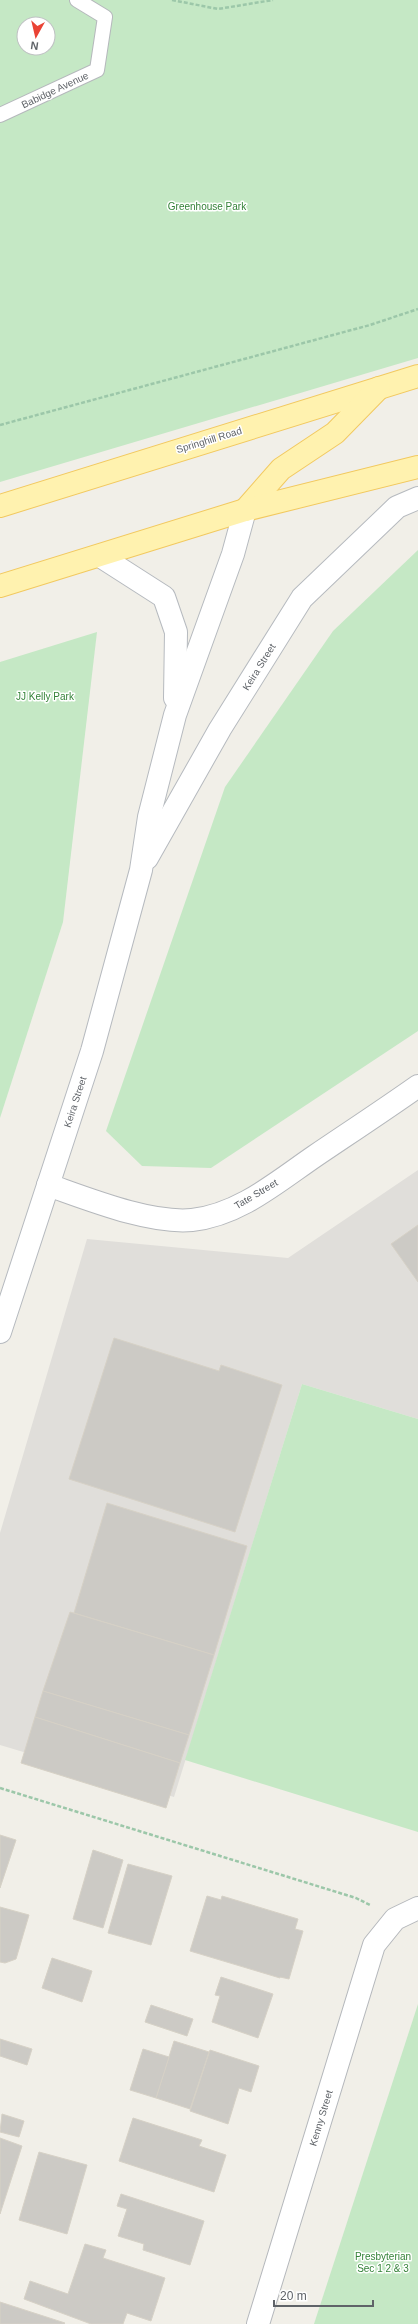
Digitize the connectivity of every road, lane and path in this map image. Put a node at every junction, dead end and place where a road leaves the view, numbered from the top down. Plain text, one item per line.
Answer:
1 (77, 0) edge
2 (172, 0) edge
3 (273, 0) edge
4 (0, 115) edge
5 (418, 309) edge
6 (418, 376) edge
7 (381, 386) junction
8 (0, 425) edge
9 (418, 467) edge
10 (418, 498) edge
11 (0, 506) edge
12 (245, 510) junction
13 (100, 556) junction
14 (0, 586) edge
15 (175, 715) junction
16 (141, 870) junction
17 (418, 1086) edge
18 (48, 1186) junction
19 (0, 1332) edge
20 (0, 1788) edge
21 (418, 1908) edge
22 (395, 1919) junction
23 (258, 2324) edge

1 - 4 lane, Babidge Avenue
2 - 3 path
5 - 8 path
6 - 7 main road, Springhill Road
7 - 11 main road, Springhill Road
7 - 12 main road
9 - 12 main road
10 - 16 main road, Keira Street
12 - 13 main road
12 - 15 main road, Keira Street
13 - 14 main road
13 - 15 main road, Keira Street
15 - 16 main road, Keira Street
16 - 18 main road, Keira Street
17 - 18 main road, Tate Street
18 - 19 main road, Keira Street
20 - 22 path
21 - 22 main road
22 - 23 main road, Kenny Street

